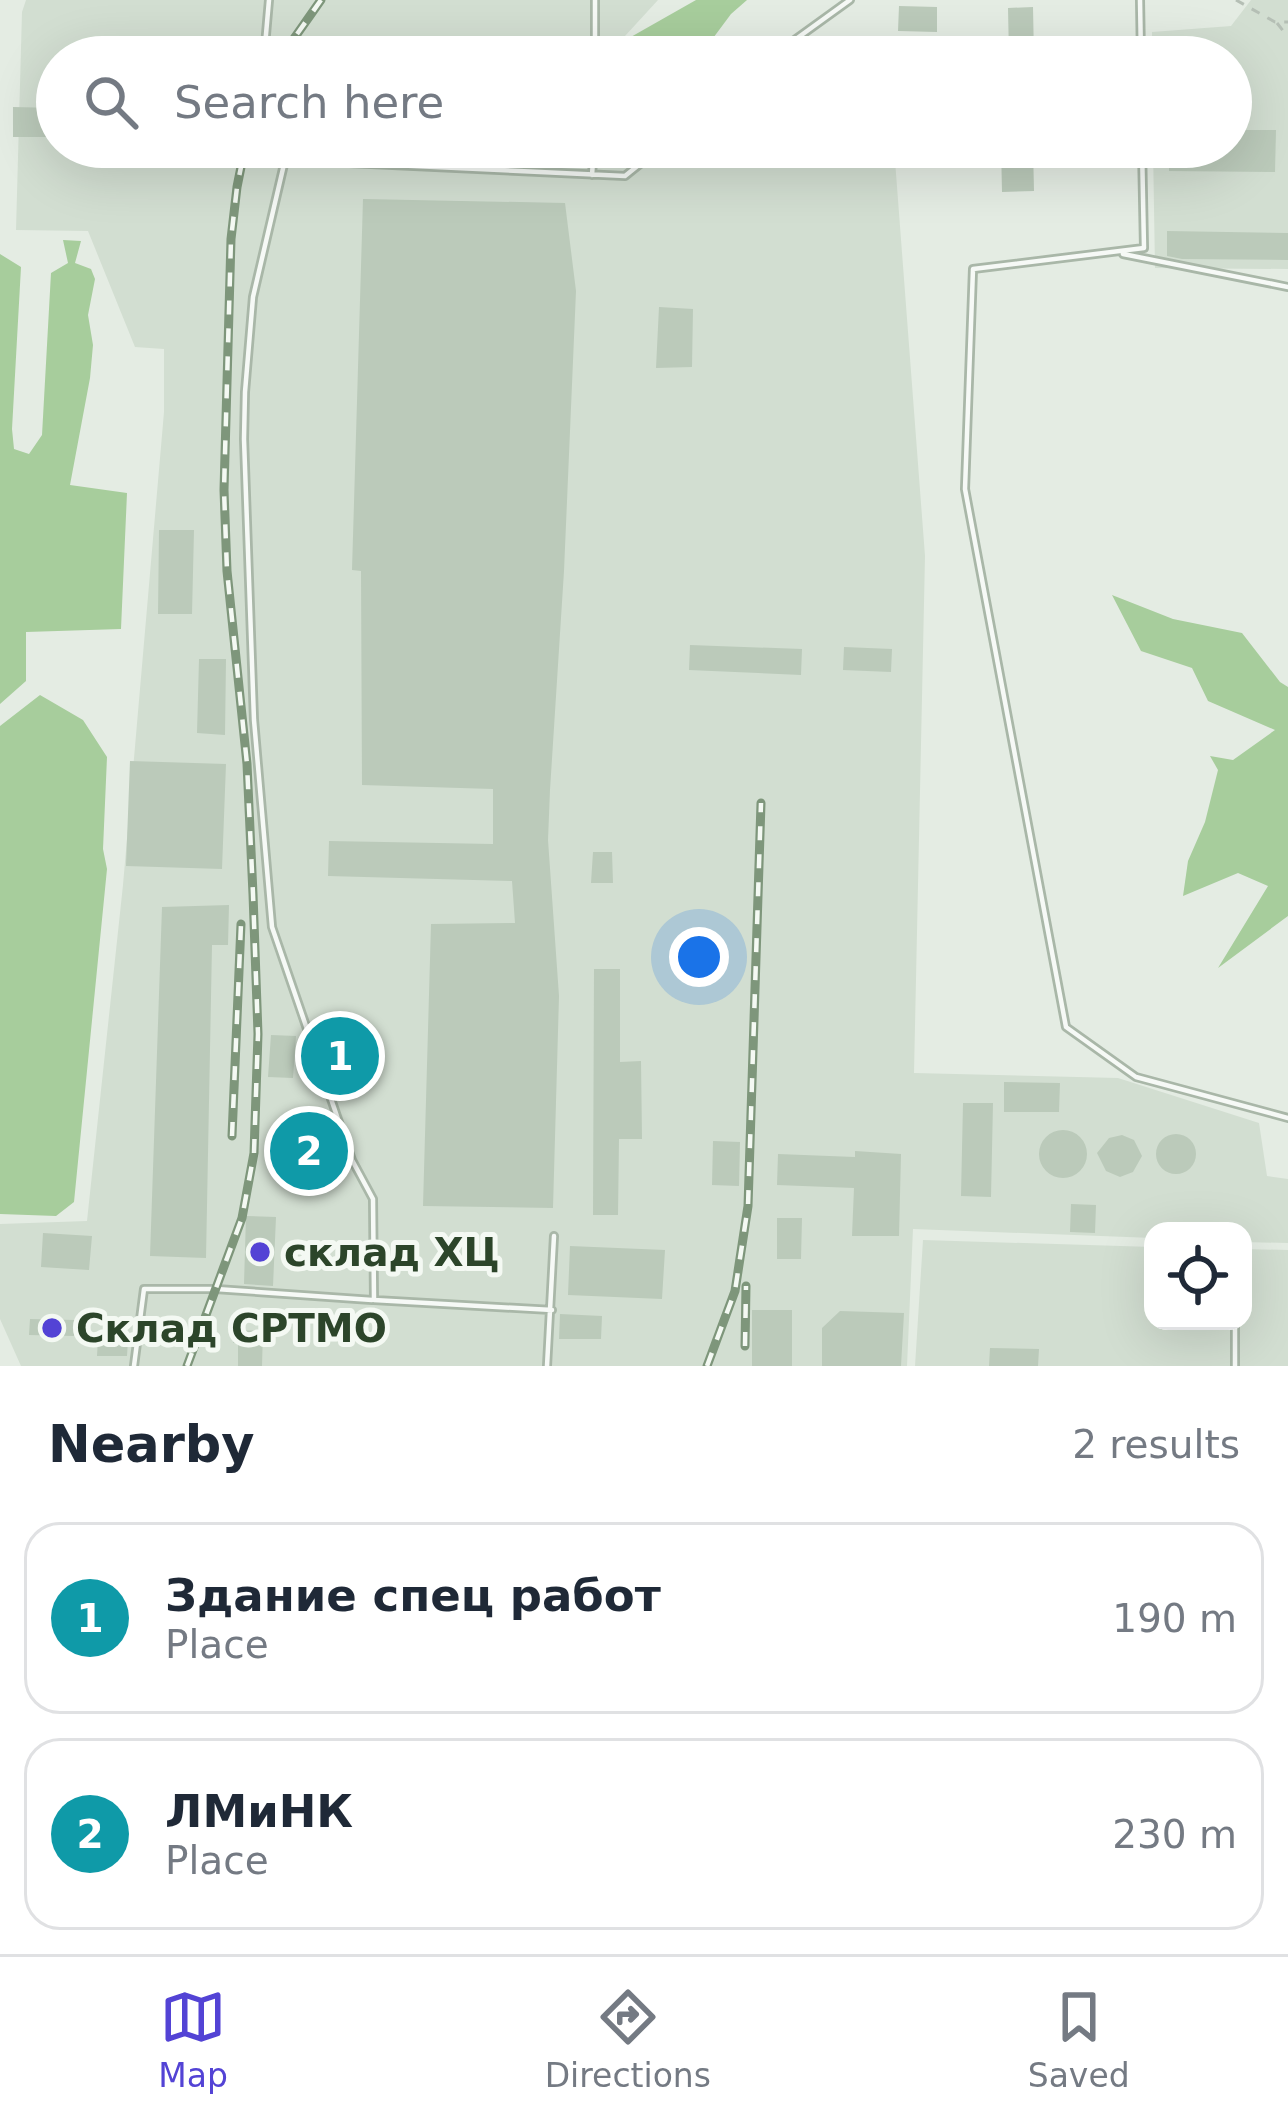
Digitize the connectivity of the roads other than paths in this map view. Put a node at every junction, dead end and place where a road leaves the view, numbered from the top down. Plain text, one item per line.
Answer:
1 (269, 0) edge
2 (595, 0) edge
3 (850, 0) edge
4 (1140, 0) edge
5 (266, 36) edge
6 (595, 36) edge
7 (800, 36) edge
8 (1141, 36) edge
9 (284, 168) edge
10 (439, 168) edge
11 (593, 168) edge
12 (635, 168) edge
13 (1142, 168) edge
14 (592, 176) junction
15 (1116, 253) junction
16 (1288, 287) edge
17 (1288, 1118) edge
18 (554, 1236) dead end
19 (374, 1300) junction
20 (552, 1310) junction
21 (1235, 1330) edge
22 (134, 1366) edge
23 (548, 1366) edge
24 (1235, 1366) edge

1 - 5 lane
2 - 6 lane
3 - 7 lane
4 - 8 lane
9 - 19 lane
10 - 14 lane
11 - 14 lane
12 - 14 lane
13 - 15 lane
15 - 16 lane
15 - 17 lane
18 - 20 lane
19 - 20 lane
19 - 22 lane
20 - 23 lane
21 - 24 lane

